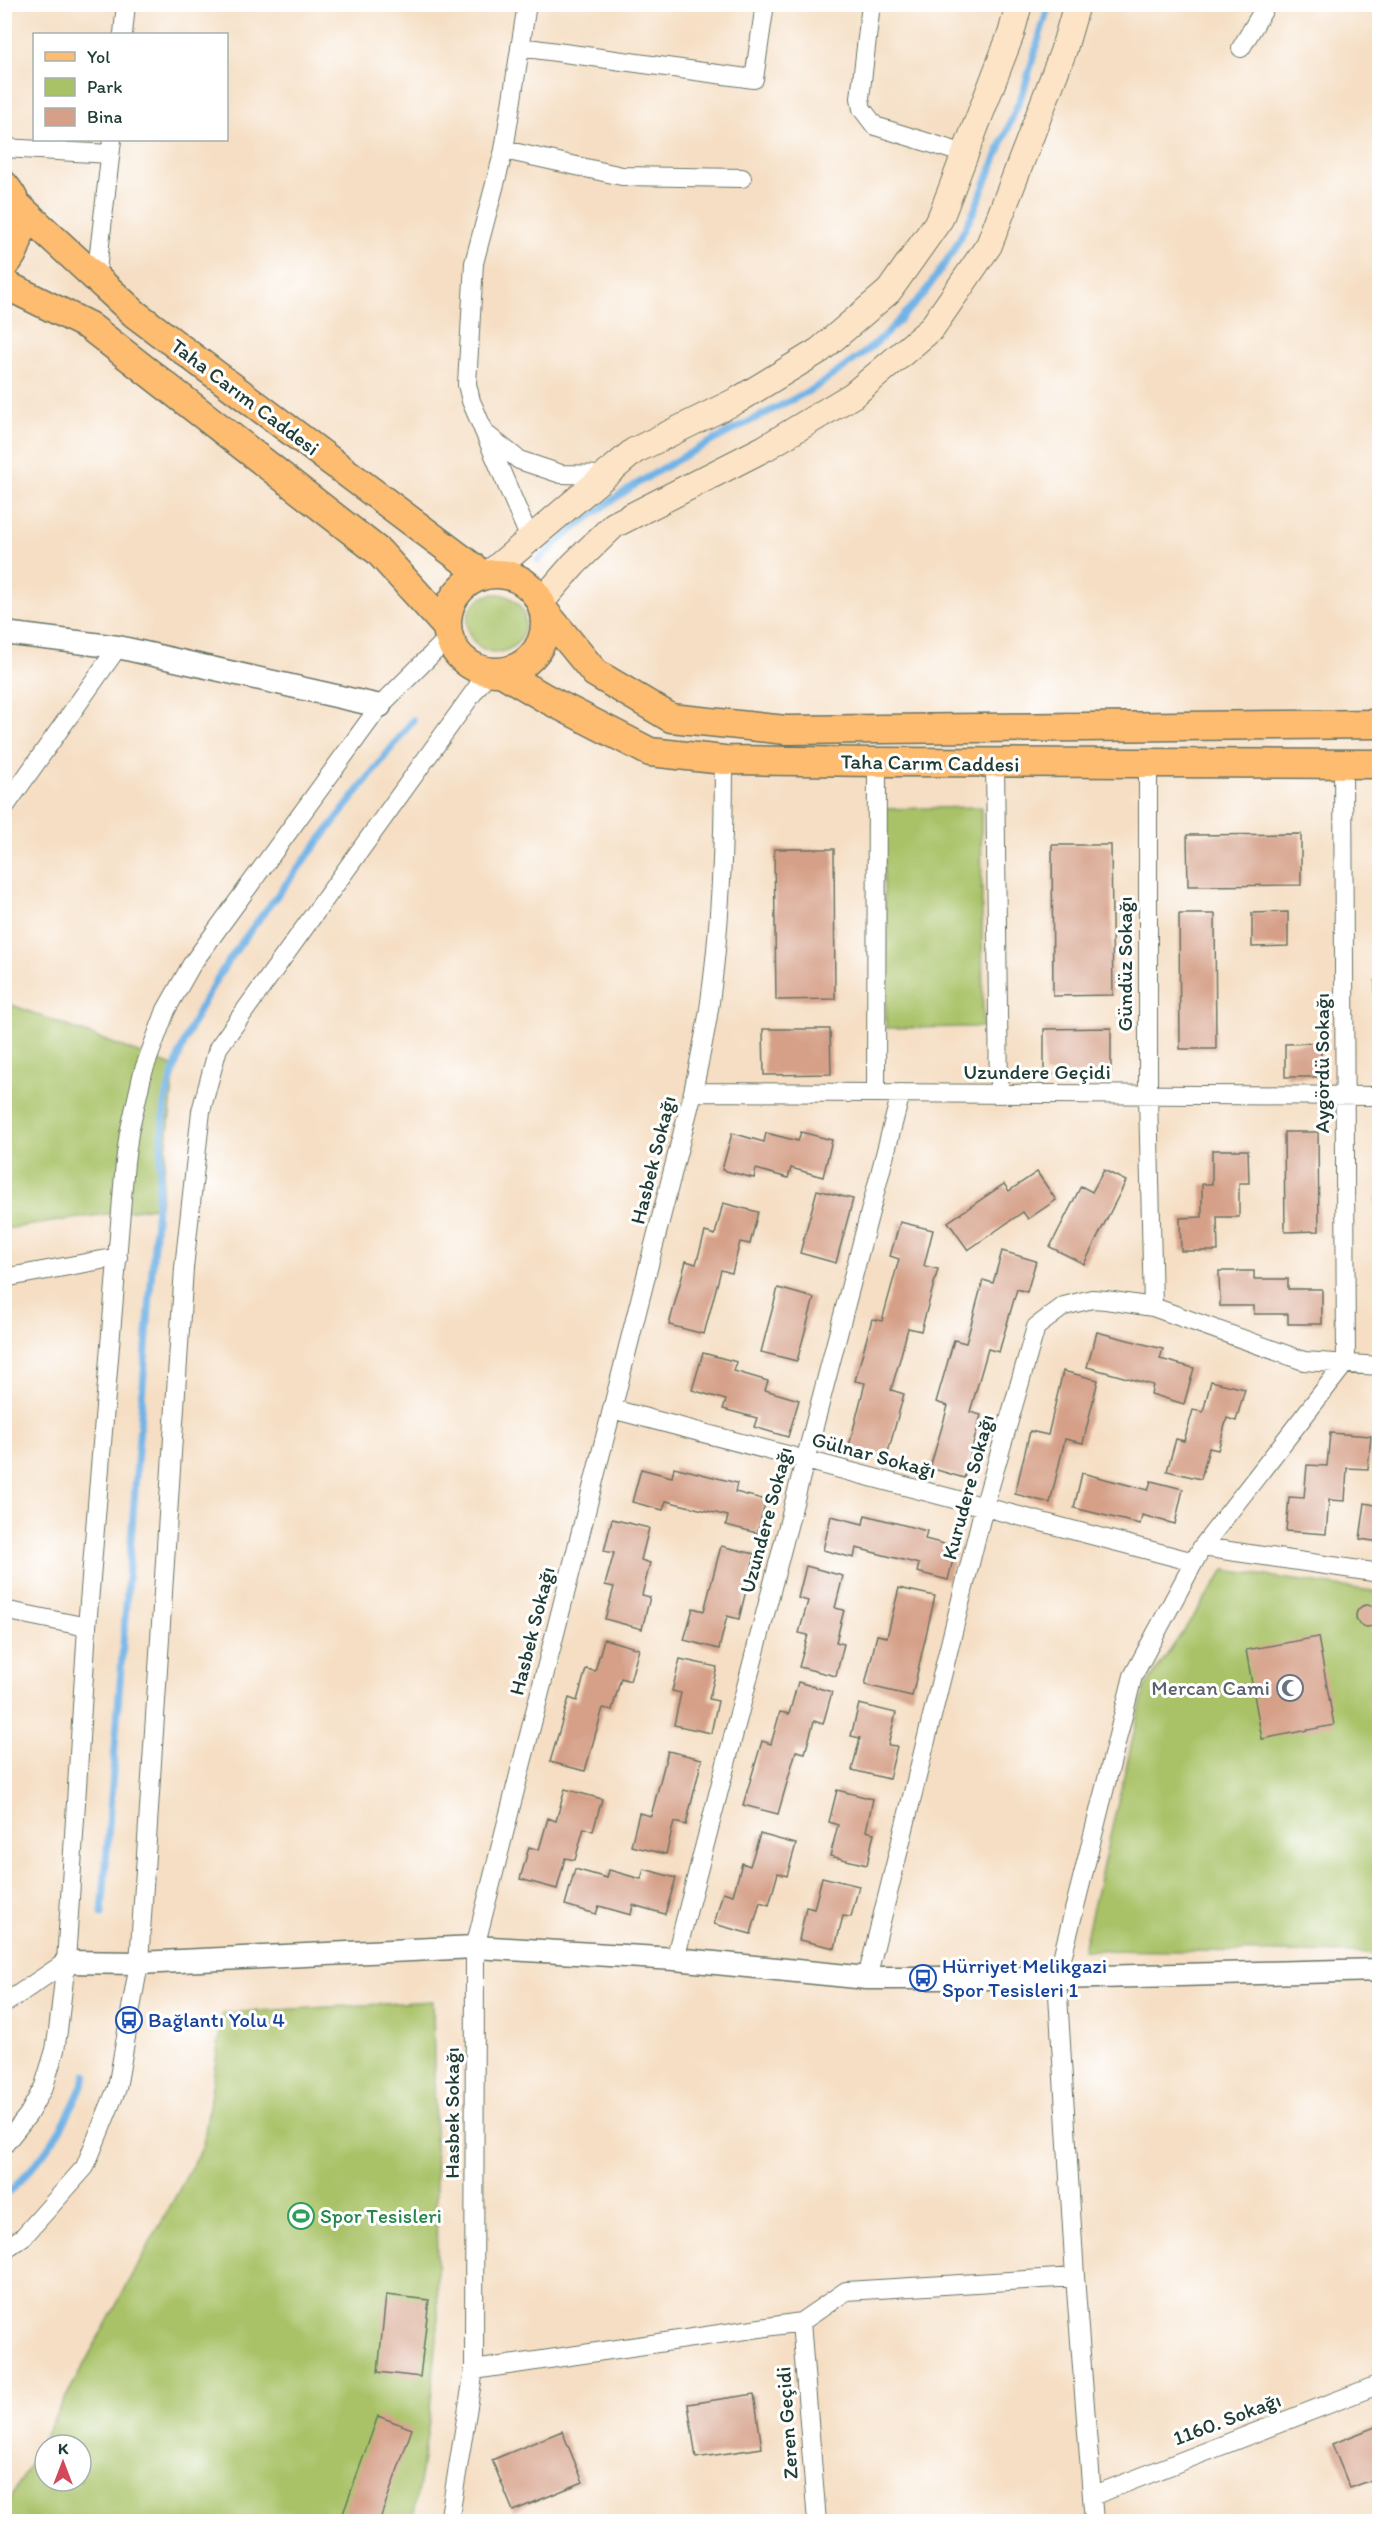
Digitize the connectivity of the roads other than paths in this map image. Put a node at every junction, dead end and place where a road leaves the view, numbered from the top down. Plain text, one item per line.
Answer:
1 (126, 4) edge
2 (527, 4) edge
3 (765, 4) edge
4 (871, 4) edge
5 (1019, 4) edge
6 (1077, 4) edge
7 (1267, 4) edge
8 (123, 33) edge
9 (520, 47) junction
10 (1241, 48) dead end
11 (111, 147) edge
12 (4, 148) edge
13 (504, 150) junction
14 (965, 154) junction
15 (742, 178) dead end
16 (11, 196) edge
17 (4, 266) edge
18 (96, 279) junction
19 (4, 284) edge
20 (484, 433) junction
21 (606, 475) junction
22 (530, 539) junction
23 (486, 575) junction
24 (543, 606) junction
25 (448, 632) junction
26 (4, 633) edge
27 (117, 647) junction
28 (495, 671) junction
29 (380, 706) junction
30 (1380, 724) edge
31 (724, 760) junction
32 (877, 762) junction
33 (995, 764) junction
34 (1148, 764) junction
35 (1344, 764) junction
36 (1380, 764) edge
37 (4, 808) edge
38 (693, 1092) junction
39 (876, 1093) junction
40 (901, 1093) junction
41 (999, 1094) junction
42 (1148, 1095) junction
43 (1345, 1096) junction
44 (1380, 1096) edge
45 (118, 1257) junction
46 (4, 1278) edge
47 (1153, 1307) junction
48 (1346, 1362) junction
49 (1380, 1366) edge
50 (612, 1409) junction
51 (805, 1460) junction
52 (984, 1507) junction
53 (1198, 1554) junction
54 (1380, 1573) edge
55 (4, 1610) edge
56 (87, 1627) junction
57 (475, 1947) junction
58 (675, 1959) junction
59 (66, 1962) junction
60 (139, 1963) junction
61 (1380, 1970) edge
62 (867, 1978) junction
63 (1057, 1978) junction
64 (4, 2004) edge
65 (4, 2145) edge
66 (4, 2250) edge
67 (1075, 2277) junction
68 (801, 2322) junction
69 (474, 2370) junction
70 (1380, 2384) edge
71 (1092, 2496) junction
72 (449, 2522) edge
73 (817, 2522) edge
74 (1094, 2522) edge

1 - 8 street
2 - 9 street
3 - 9 street
4 - 14 street
5 - 14 main road
6 - 24 main road
7 - 10 street
9 - 13 street
11 - 12 street
11 - 18 street
13 - 15 street
13 - 20 street
14 - 21 main road
16 - 17 main road
16 - 18 main road, Taha Carım Caddesi
18 - 23 main road, Taha Carım Caddesi
19 - 25 main road, Taha Carım Caddesi
20 - 21 street
20 - 22 street
21 - 22 main road
22 - 23 main road
23 - 24 main road
23 - 25 main road
24 - 28 main road
24 - 30 main road, Taha Carım Caddesi
25 - 28 main road
25 - 29 street
26 - 27 street
27 - 29 street
27 - 37 street
28 - 31 main road, Taha Carım Caddesi
28 - 60 street
29 - 45 street
31 - 32 main road, Taha Carım Caddesi
31 - 38 street, Hasbek Sokağı
32 - 33 main road, Taha Carım Caddesi
32 - 39 street
33 - 34 main road, Taha Carım Caddesi
33 - 41 street
34 - 35 main road, Taha Carım Caddesi
34 - 42 street, Gündüz Sokağı
35 - 36 main road, Taha Carım Caddesi
35 - 43 street, Aygördü Sokağı
38 - 39 street, Uzundere Geçidi
38 - 50 street, Hasbek Sokağı
39 - 40 street, Uzundere Geçidi
40 - 41 street, Uzundere Geçidi
40 - 51 street, Uzundere Sokağı
41 - 42 street, Uzundere Geçidi
42 - 43 street, Uzundere Geçidi
42 - 47 street, Gündüz Sokağı
43 - 44 street, Uzundere Geçidi
43 - 48 street, Aygördü Sokağı
45 - 46 street
45 - 56 street
47 - 48 street, Kurudere Sokağı
47 - 52 street, Kurudere Sokağı
48 - 49 street, Kurudere Sokağı
48 - 53 street
50 - 51 street, Gülnar Sokağı
50 - 57 street, Hasbek Sokağı
51 - 52 street, Gülnar Sokağı
51 - 58 street, Uzundere Sokağı
52 - 53 street, Gülnar Sokağı
52 - 62 street, Kurudere Sokağı
53 - 54 street, Gülnar Sokağı
53 - 63 street
55 - 56 street
56 - 59 street
57 - 58 street
57 - 60 street
57 - 69 street, Hasbek Sokağı
58 - 62 street
59 - 60 street
59 - 64 street
59 - 65 street
60 - 66 street
61 - 63 street
62 - 63 street
63 - 67 street
67 - 68 street
67 - 71 street
68 - 69 street
68 - 73 street, Zeren Geçidi
69 - 72 street, Hasbek Sokağı
70 - 71 street, 1160. Sokağı
71 - 74 street

